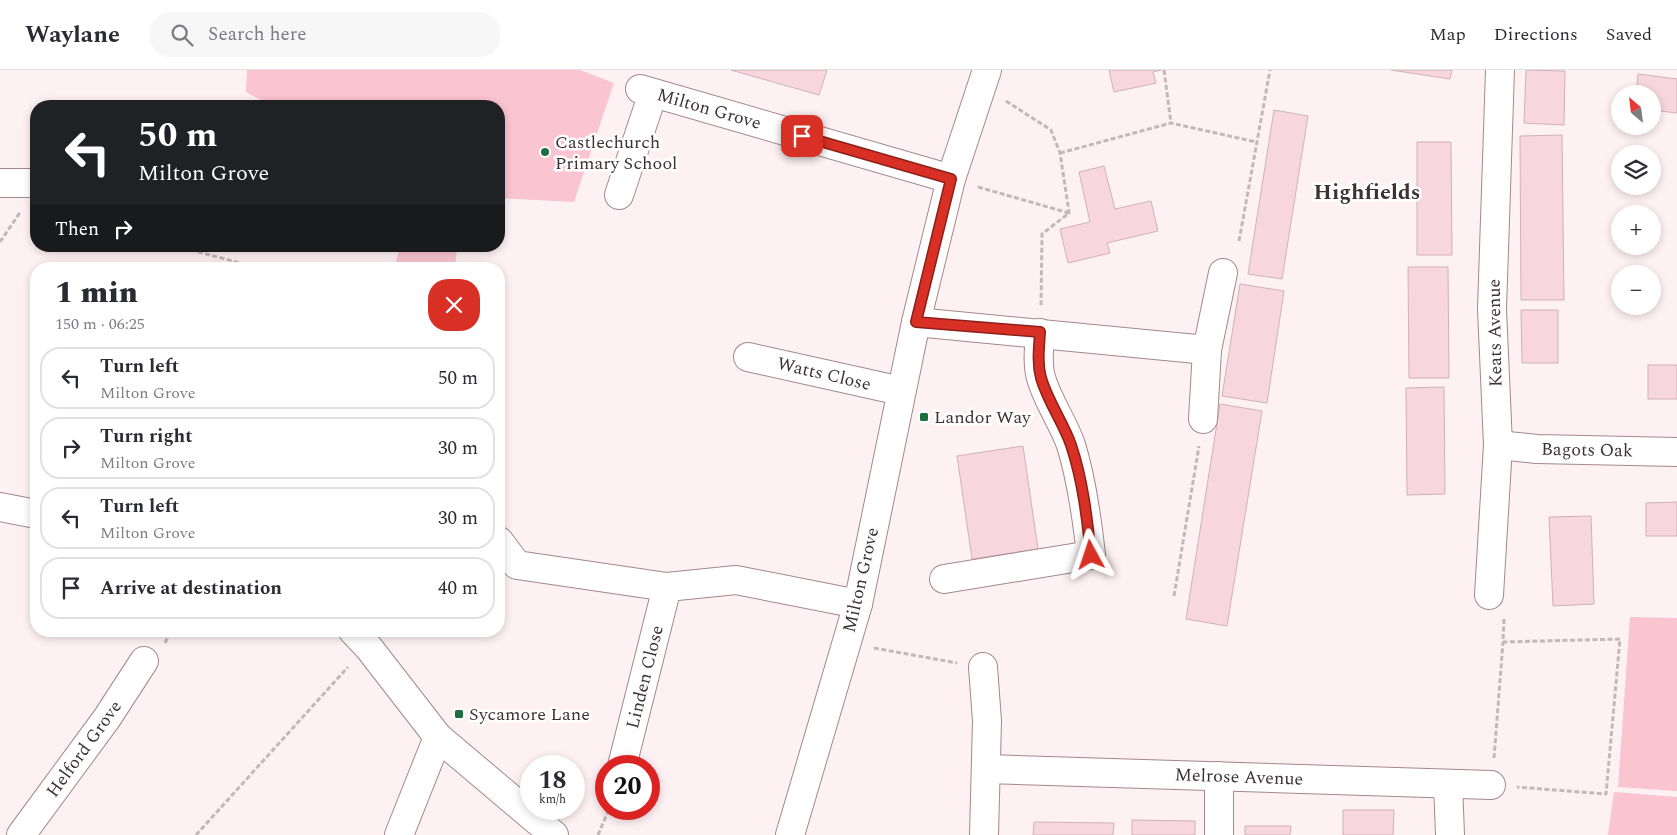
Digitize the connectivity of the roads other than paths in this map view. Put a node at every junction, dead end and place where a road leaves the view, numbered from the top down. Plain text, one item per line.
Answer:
1 (1500, 70) edge
2 (985, 78) edge
3 (951, 179) junction
4 (0, 183) edge
5 (30, 194) edge
6 (619, 194) dead end
7 (1223, 273) dead end
8 (916, 322) junction
9 (1040, 332) junction
10 (1207, 350) junction
11 (748, 357) dead end
12 (901, 391) junction
13 (1204, 418) road end
14 (1498, 445) junction
15 (1677, 452) edge
16 (0, 507) edge
17 (30, 513) edge
18 (505, 549) edge
19 (944, 579) dead end
20 (667, 587) junction
21 (1489, 595) road end
22 (858, 604) junction
23 (361, 639) edge
24 (144, 661) dead end
25 (983, 668) road end
26 (438, 737) junction
27 (625, 755) edge
28 (986, 769) junction
29 (1219, 776) junction
30 (1448, 784) junction
31 (1491, 785) road end
32 (21, 835) edge
33 (399, 835) edge
34 (554, 835) edge
35 (790, 835) edge
36 (984, 835) edge
37 (1219, 835) edge
38 (1450, 835) edge

1 - 14 street, Keats Avenue
2 - 3 street, Milton Grove
3 - 6 street, Milton Grove
3 - 8 street, Milton Grove
4 - 5 street
7 - 10 street
8 - 9 street
8 - 12 street, Milton Grove
9 - 10 street
9 - 19 street
10 - 13 street
11 - 12 street, Watts Close
12 - 22 street, Milton Grove
14 - 15 street, Bagots Oak
14 - 21 street, Keats Avenue
16 - 17 street
18 - 20 street
20 - 22 street
20 - 27 street, Linden Close
22 - 35 street, Milton Grove
23 - 26 street
24 - 32 street, Helford Grove
25 - 28 street
26 - 33 street
26 - 34 street
28 - 29 street, Melrose Avenue
28 - 36 street
29 - 30 street, Melrose Avenue
29 - 37 street
30 - 31 street, Melrose Avenue
30 - 38 street

